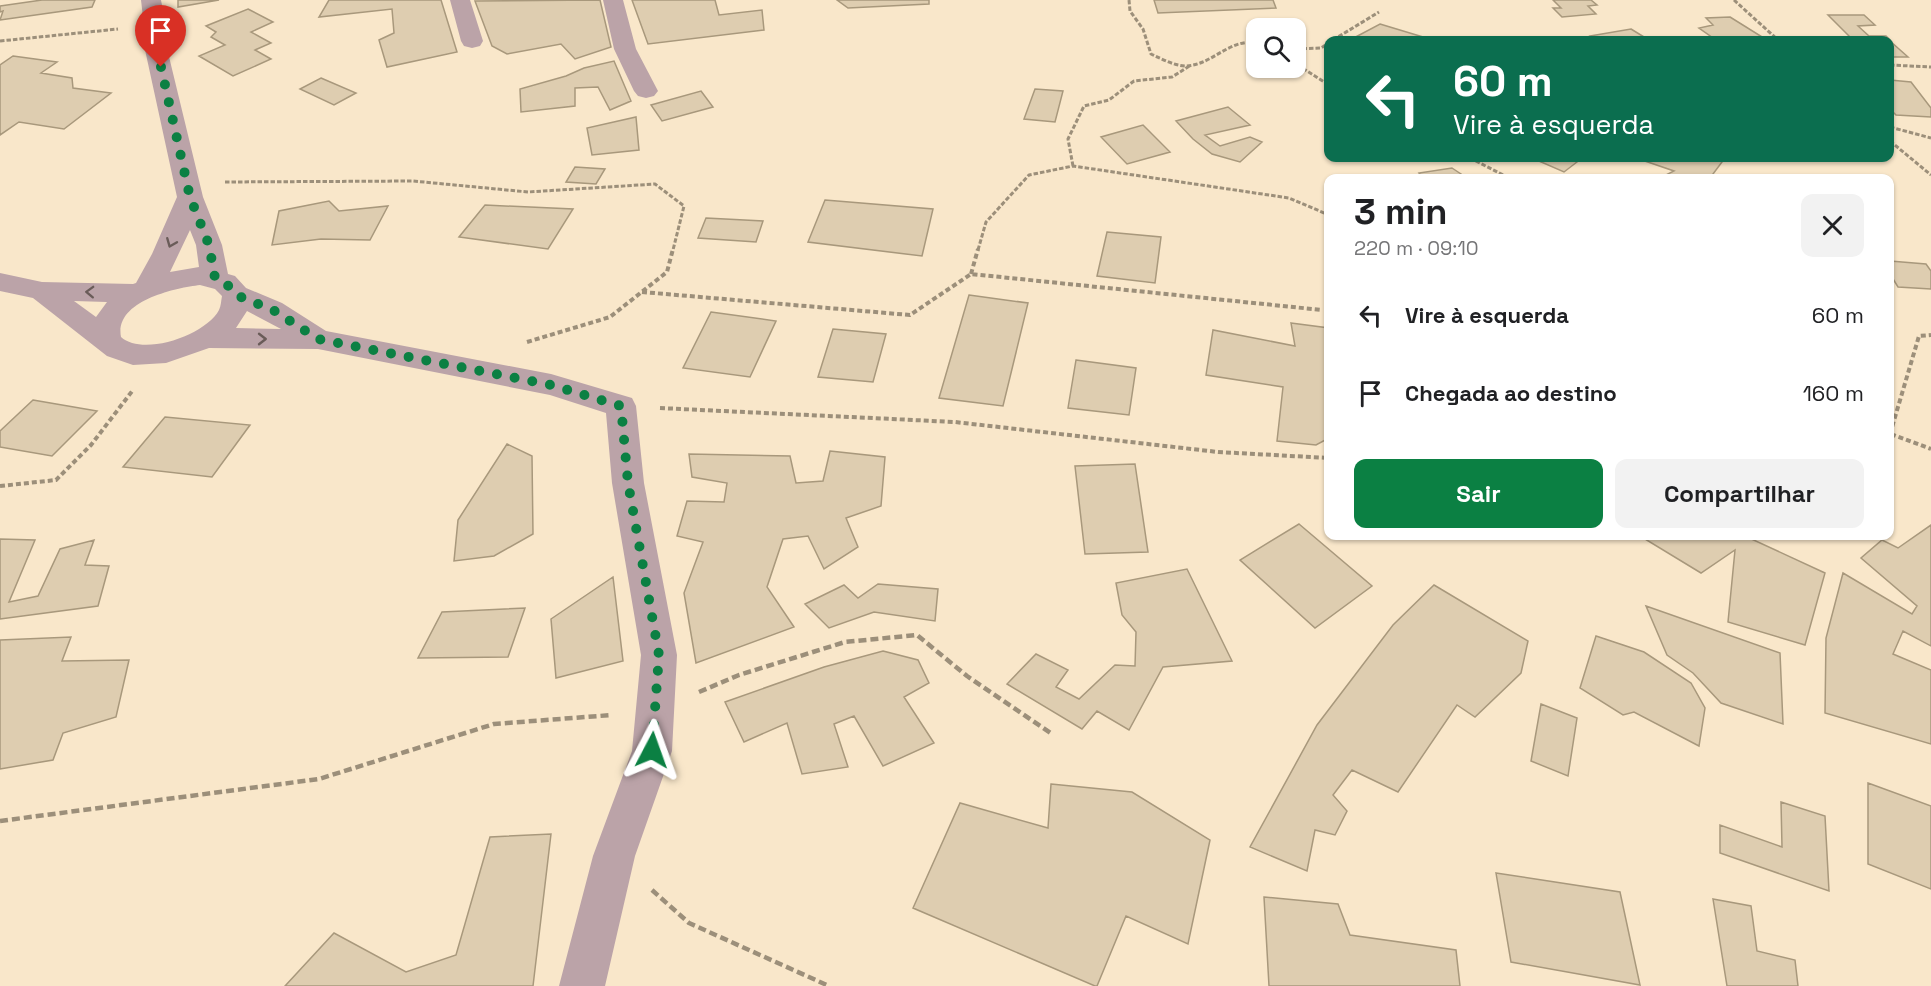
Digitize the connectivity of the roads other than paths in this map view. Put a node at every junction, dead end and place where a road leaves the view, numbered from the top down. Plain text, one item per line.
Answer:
1 (151, 0) edge
2 (460, 0) edge
3 (613, 0) edge
4 (472, 41) dead end
5 (646, 91) dead end
6 (188, 189) junction
7 (0, 282) edge
8 (225, 287) junction
9 (42, 291) junction
10 (142, 291) junction
11 (205, 338) junction
12 (318, 339) junction
13 (110, 343) junction
14 (582, 986) edge

1 - 6 street
2 - 4 street
3 - 5 street
6 - 8 street
6 -> 10 street
7 - 9 street
8 - 10 street
8 - 11 street
8 - 12 street
10 -> 9 street
9 - 13 street
10 - 13 street
11 -> 12 street
11 - 13 street
12 - 14 street

